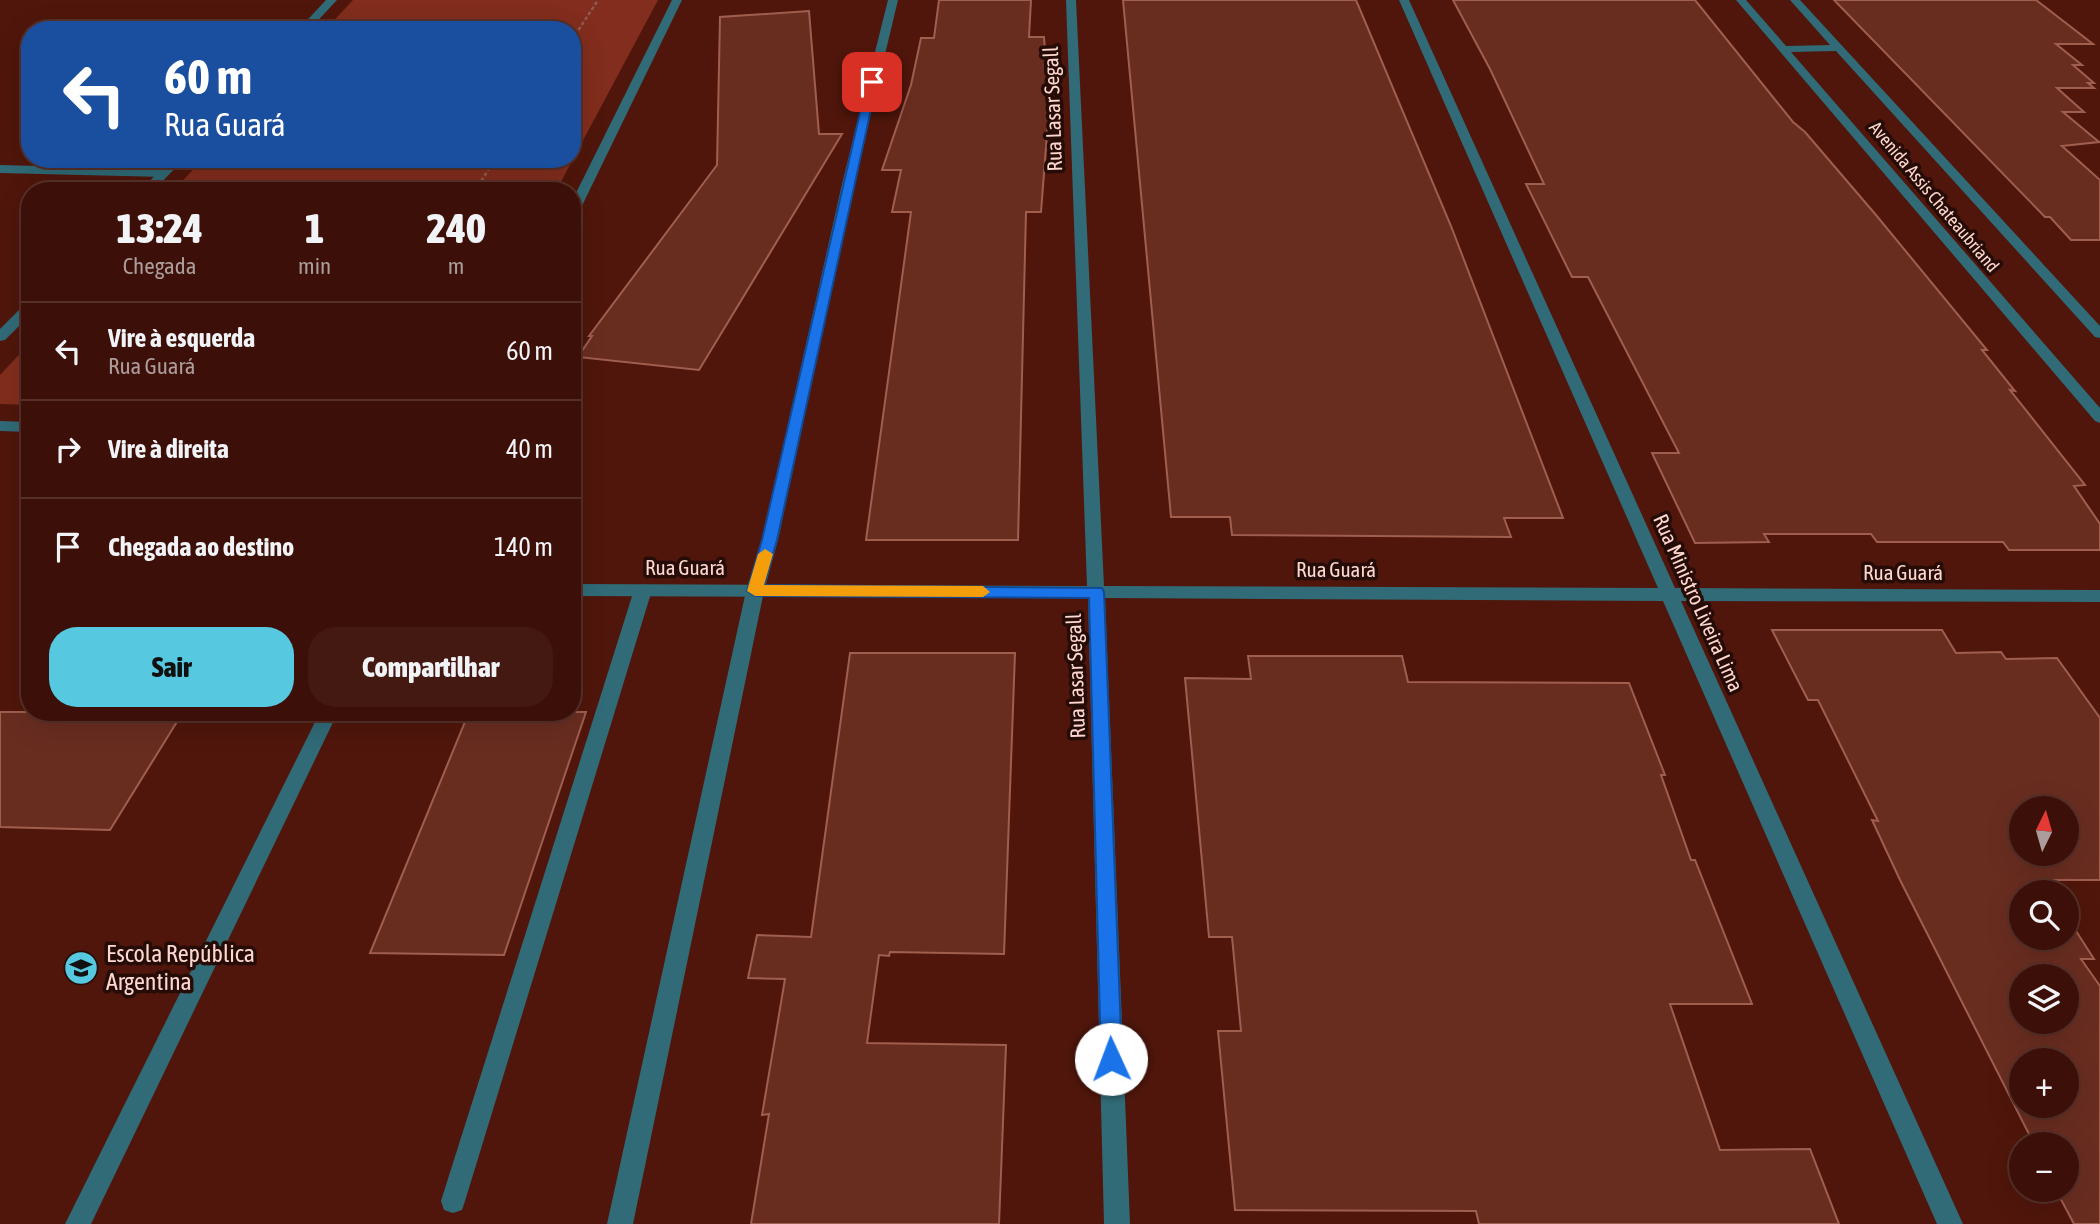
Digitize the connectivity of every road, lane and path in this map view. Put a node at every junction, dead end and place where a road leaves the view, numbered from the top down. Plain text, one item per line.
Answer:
1 (332, 0) edge
2 (598, 0) edge
3 (677, 0) edge
4 (893, 0) edge
5 (1070, 0) edge
6 (1404, 0) edge
7 (1741, 0) edge
8 (1795, 0) edge
9 (312, 21) edge
10 (581, 26) edge
11 (1840, 48) junction
12 (1784, 49) junction
13 (169, 168) edge
14 (0, 169) edge
15 (164, 173) junction
16 (155, 182) edge
17 (581, 196) edge
18 (21, 316) edge
19 (2100, 334) edge
20 (0, 337) edge
21 (2081, 396) junction
22 (2100, 396) edge
23 (2100, 418) edge
24 (0, 426) edge
25 (21, 427) edge
26 (581, 590) edge
27 (643, 590) junction
28 (755, 591) junction
29 (1096, 592) junction
30 (1670, 594) junction
31 (2100, 596) edge
32 (325, 721) edge
33 (453, 1201) dead end
34 (78, 1224) edge
35 (620, 1224) edge
36 (1117, 1224) edge
37 (1950, 1224) edge

1 - 9 street
2 - 10 path
3 - 17 street
4 - 28 street
5 - 29 street, Rua Lasar Segall
6 - 30 street, Rua Ministro Liveira Lima
7 - 12 street, Avenida Assis Chateaubriand
8 - 11 street, Avenida Assis Chateaubriand
11 - 12 street
11 - 19 street, Avenida Assis Chateaubriand
12 - 21 street, Avenida Assis Chateaubriand
13 - 15 street
14 - 15 street
15 - 16 street
18 - 20 street
21 - 22 street
21 - 23 street, Avenida Assis Chateaubriand
24 - 25 street
26 - 27 street, Rua Guará
27 - 28 street, Rua Guará
27 - 33 street
28 - 29 street, Rua Guará
28 - 35 street
29 - 30 street, Rua Guará
29 - 36 street, Rua Lasar Segall
30 - 31 street, Rua Guará
30 - 37 street, Rua Ministro Liveira Lima
32 - 34 street

